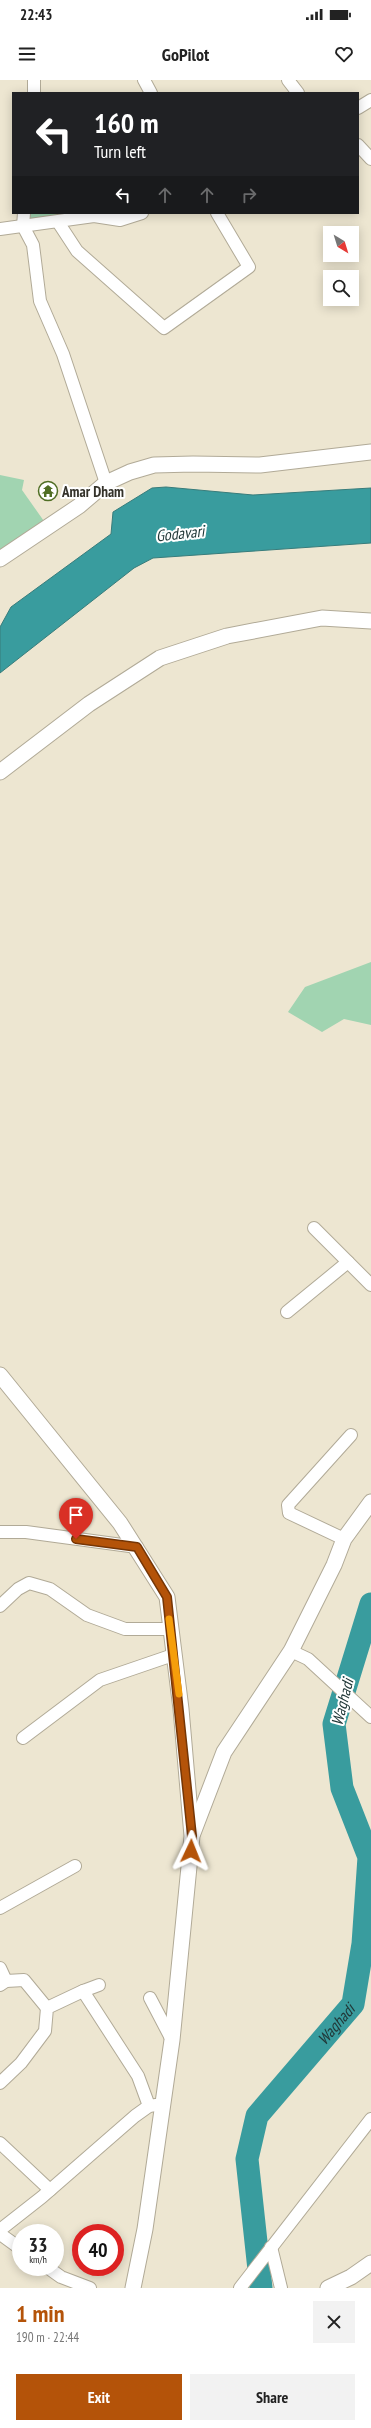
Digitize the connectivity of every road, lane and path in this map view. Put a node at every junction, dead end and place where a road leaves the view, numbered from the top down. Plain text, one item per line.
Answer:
1 (34, 80) edge
2 (144, 80) edge
3 (288, 80) edge
4 (34, 92) edge
5 (150, 92) edge
6 (297, 92) edge
7 (371, 100) edge
8 (359, 107) edge
9 (359, 146) edge
10 (371, 159) edge
11 (24, 214) edge
12 (93, 214) edge
13 (139, 214) edge
14 (218, 214) edge
15 (58, 222) junction
16 (23, 226) junction
17 (0, 229) edge
18 (371, 452) edge
19 (106, 484) junction
20 (0, 559) edge
21 (371, 621) edge
22 (0, 772) edge
23 (314, 1228) dead end
24 (348, 1262) junction
25 (371, 1285) edge
26 (287, 1312) dead end
27 (0, 1374) edge
28 (351, 1435) dead end
29 (371, 1502) edge
30 (0, 1532) edge
31 (344, 1539) junction
32 (137, 1547) junction
33 (0, 1606) edge
34 (170, 1629) junction
35 (291, 1651) junction
36 (173, 1655) junction
37 (371, 1717) edge
38 (24, 1738) dead end
39 (192, 1836) junction
40 (75, 1866) dead end
41 (0, 1908) edge
42 (0, 1968) edge
43 (3, 1983) edge
44 (99, 1984) dead end
45 (83, 1991) junction
46 (150, 1998) dead end
47 (47, 2008) junction
48 (172, 2040) junction
49 (0, 2083) edge
50 (156, 2105) junction
51 (371, 2119) edge
52 (0, 2142) edge
53 (50, 2190) junction
54 (0, 2230) edge
55 (0, 2234) edge
56 (12, 2243) edge
57 (269, 2250) junction
58 (371, 2262) edge
59 (60, 2276) edge
60 (90, 2288) edge
61 (133, 2288) edge
62 (240, 2288) edge
63 (282, 2288) edge
64 (328, 2288) edge

1 - 4 street
2 - 5 street
3 - 6 street
7 - 8 street
9 - 10 street
11 - 16 street
12 - 13 street
12 - 15 street
14 - 15 street
15 - 16 street
16 - 17 street
16 - 19 street
18 - 19 street
19 - 20 street
21 - 22 street
23 - 24 street
24 - 25 street
24 - 26 street
27 - 32 street
28 - 31 street
29 - 31 street
30 - 32 street
31 - 35 street
32 - 34 street
33 - 34 street
34 - 36 street
35 - 37 street
35 - 39 street
36 - 38 street
36 - 39 street
39 - 48 street
40 - 41 street
42 - 43 street
43 - 47 street
44 - 45 street
45 - 47 street
45 - 50 street
46 - 48 street
47 - 49 street
48 - 50 street
50 - 53 street
50 - 61 street
51 - 57 street
52 - 53 street
53 - 54 street
55 - 56 street
57 - 62 street
57 - 63 street
58 - 64 street
59 - 60 street

